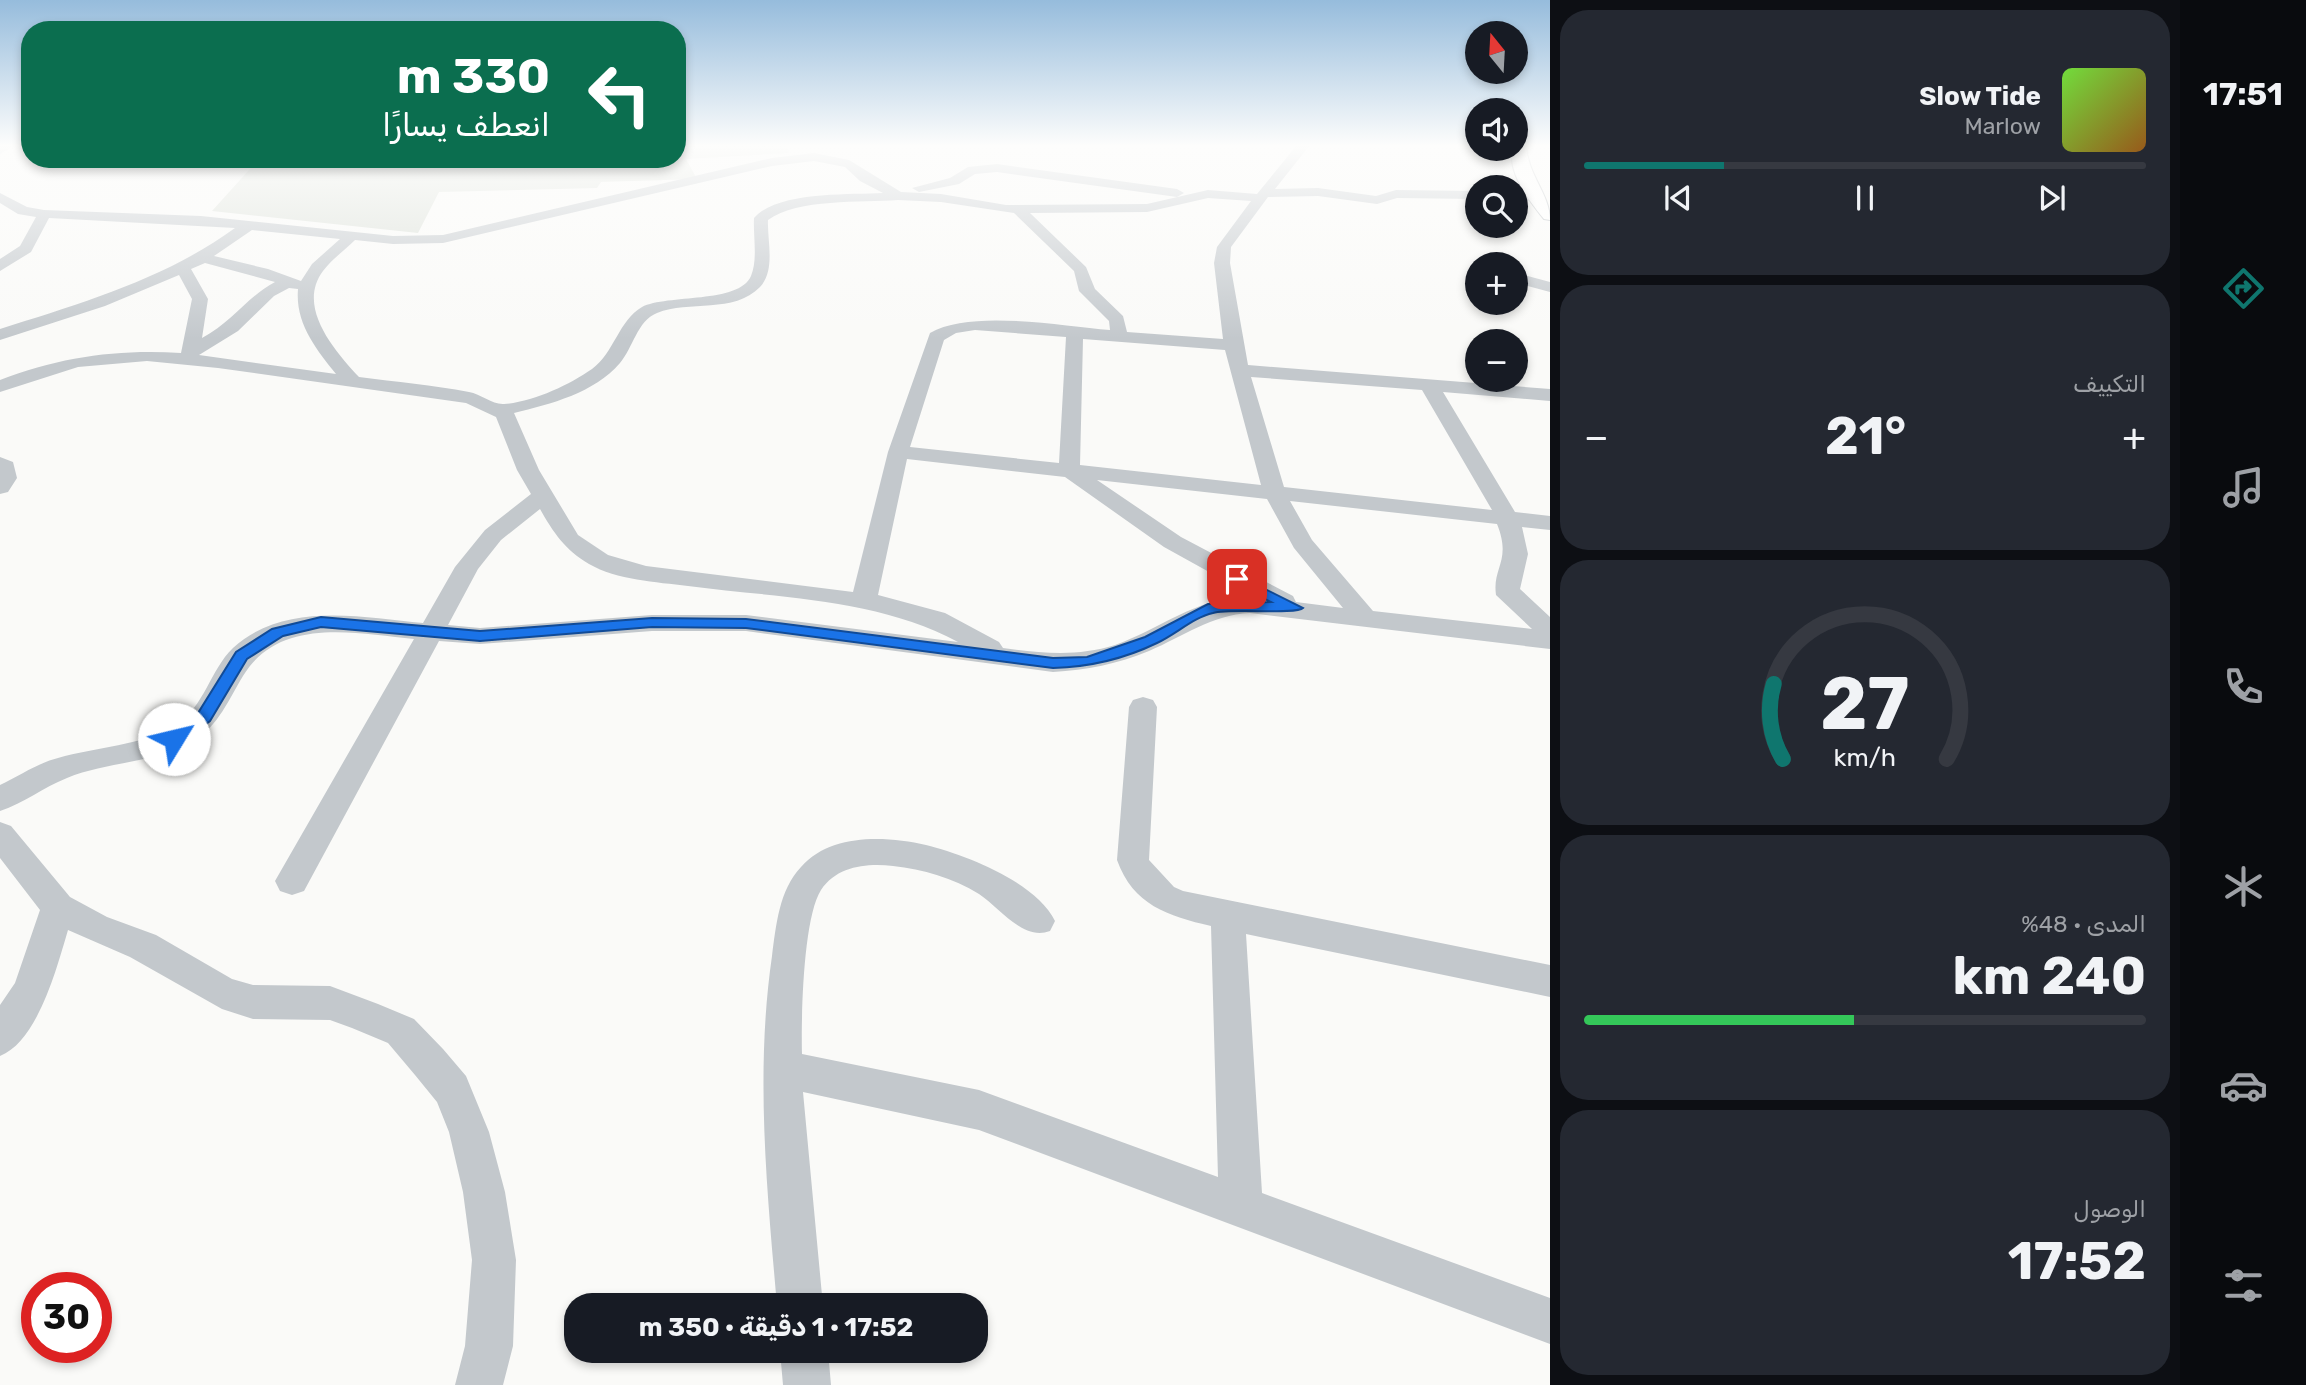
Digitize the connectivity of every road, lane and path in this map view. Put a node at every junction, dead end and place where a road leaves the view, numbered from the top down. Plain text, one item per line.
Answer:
1 (1017, 209) edge
2 (21, 210) edge
3 (564, 210) edge
4 (778, 210) edge
5 (1253, 210) edge
6 (44, 214) junction
7 (250, 224) junction
8 (353, 235) junction
9 (205, 258) junction
10 (0, 266) edge
11 (184, 270) junction
12 (1528, 281) edge
13 (290, 282) junction
14 (1550, 287) edge
15 (307, 293) junction
16 (1075, 332) junction
17 (0, 335) edge
18 (1119, 336) junction
19 (1233, 345) junction
20 (190, 354) junction
21 (1240, 370) junction
22 (353, 382) junction
23 (1428, 384) junction
24 (0, 386) edge
25 (1550, 395) edge
26 (501, 411) junction
27 (898, 452) junction
28 (0, 463) edge
29 (1069, 469) junction
30 (0, 487) edge
31 (1274, 492) junction
32 (544, 495) junction
33 (1507, 518) junction
34 (1550, 523) edge
35 (864, 600) junction
36 (1296, 608) junction
37 (1366, 618) junction
38 (432, 630) junction
39 (1550, 632) edge
40 (1550, 640) edge
41 (1006, 657) junction
42 (1143, 707) dead end
43 (0, 799) edge
44 (0, 835) edge
45 (292, 881) dead end
46 (58, 907) junction
47 (1228, 916) junction
48 (1038, 921) dead end
49 (1550, 981) edge
50 (0, 1038) edge
51 (782, 1069) junction
52 (1241, 1209) junction
53 (799, 1293) edge
54 (1550, 1321) edge
55 (805, 1363) edge
56 (479, 1385) edge
57 (807, 1385) edge

1 - 18 street
2 - 6 street
3 - 8 street
4 - 26 street
5 - 19 street
6 - 7 street
6 - 10 street
7 - 8 street
7 - 9 street
8 - 15 street
9 - 11 street
9 - 13 street
11 - 17 street
11 - 20 street
12 - 14 street
13 - 15 street
13 - 20 street
15 - 22 street
16 - 18 street
16 - 27 street
16 - 29 street
18 - 19 street
19 - 21 street
20 - 22 street
20 - 24 street
21 - 23 street
21 - 31 street
22 - 26 street
23 - 25 street
23 - 33 street
26 - 32 street
27 - 29 street
27 - 35 street
28 - 30 street
29 - 31 street
29 - 36 street
31 - 33 street
31 - 37 street
32 - 35 street
32 - 38 street
33 - 34 street
33 - 39 street
35 - 41 street
36 - 37 street
36 - 41 street
37 - 40 street
38 - 41 street
38 - 43 street
38 - 45 street
42 - 47 street
44 - 46 street
46 - 50 street
46 - 56 street
47 - 49 street
47 - 52 street
48 - 51 street
51 - 52 street
51 - 53 street
52 - 54 street
55 - 57 street

